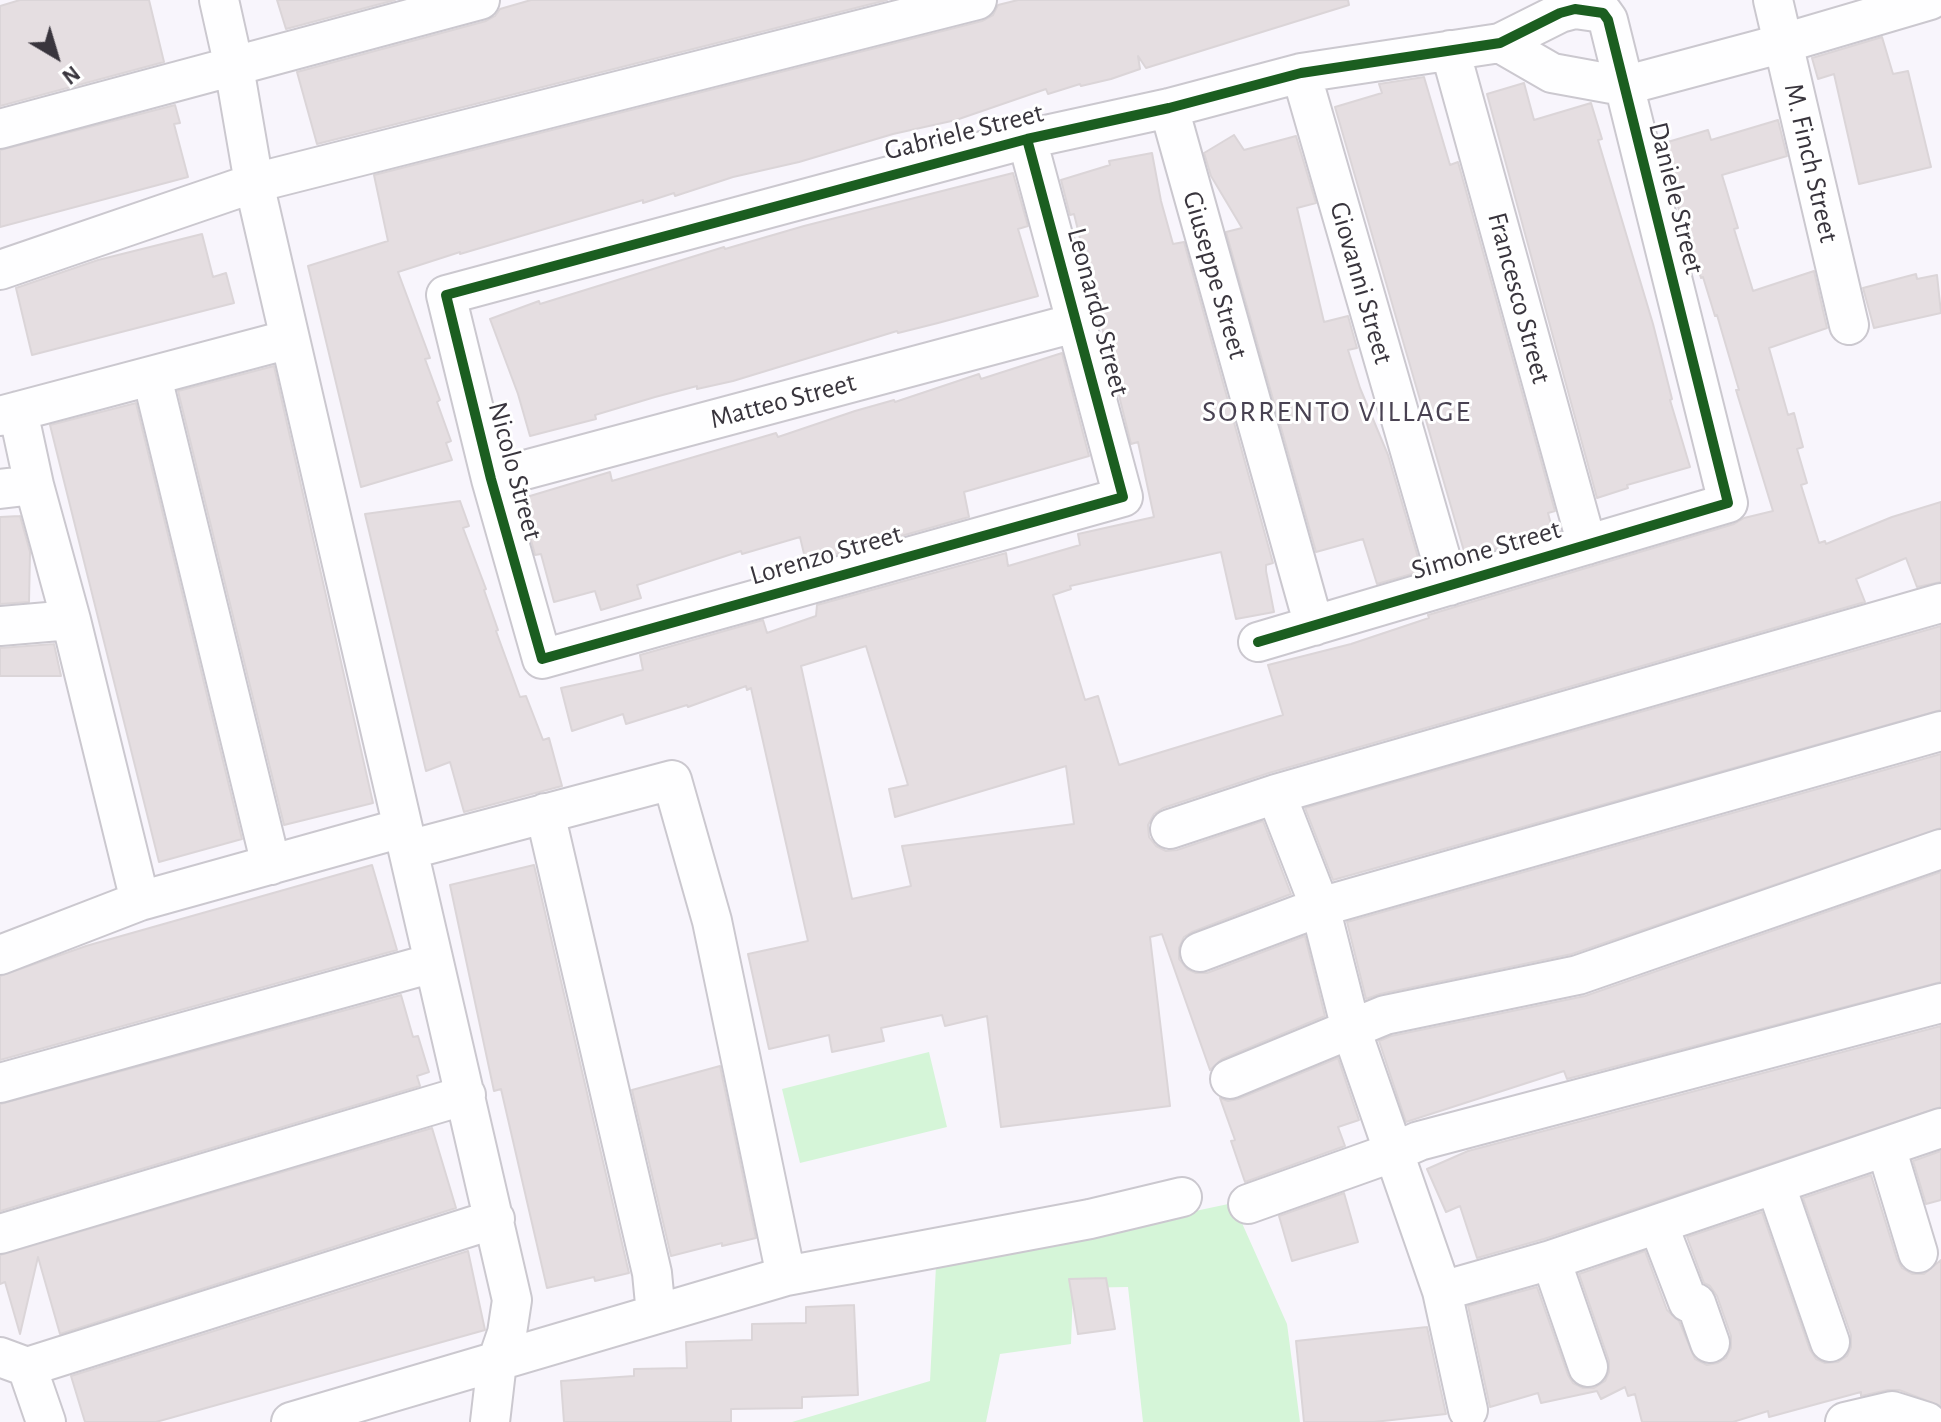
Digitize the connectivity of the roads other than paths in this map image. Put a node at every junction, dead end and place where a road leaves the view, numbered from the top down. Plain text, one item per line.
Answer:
1 (219, 0) edge
2 (480, 0) edge
3 (977, 0) edge
4 (1773, 0) edge
5 (1930, 0) edge
6 (1500, 43) junction
7 (1784, 43) junction
8 (1450, 50) junction
9 (234, 67) junction
10 (1301, 73) junction
11 (1631, 84) junction
12 (1169, 108) junction
13 (0, 129) edge
14 (1027, 139) junction
15 (254, 183) junction
16 (0, 270) edge
17 (446, 295) joint
18 (1075, 323) junction
19 (1849, 325) dead end
20 (290, 339) junction
21 (152, 377) junction
22 (9, 413) edge
23 (491, 479) junction
24 (17, 487) edge
25 (1123, 497) joint
26 (1728, 503) joint
27 (1587, 545) junction
28 (1449, 586) junction
29 (1941, 603) edge
30 (71, 620) junction
31 (0, 626) edge
32 (1314, 626) junction
33 (1258, 642) dead end
34 (542, 659) joint
35 (1941, 731) edge
36 (1276, 794) junction
37 (545, 813) junction
38 (1170, 829) dead end
39 (405, 839) junction
40 (1941, 849) edge
41 (271, 865) junction
42 (140, 901) junction
43 (1320, 907) junction
44 (1200, 952) dead end
45 (0, 955) edge
46 (433, 963) junction
47 (1941, 1003) edge
48 (1351, 1029) junction
49 (1230, 1079) dead end
50 (0, 1083) edge
51 (466, 1095) junction
52 (1941, 1128) edge
53 (1886, 1147) junction
54 (1394, 1152) junction
55 (1776, 1186) junction
56 (1182, 1197) dead end
57 (1248, 1204) dead end
58 (495, 1219) junction
59 (1658, 1224) junction
60 (0, 1234) edge
61 (1918, 1253) dead end
62 (1551, 1260) junction
63 (786, 1276) junction
64 (1442, 1291) junction
65 (656, 1314) junction
66 (1830, 1342) dead end
67 (1710, 1343) dead end
68 (14, 1362) edge
69 (497, 1362) junction
70 (1588, 1367) dead end
71 (1468, 1410) dead end
72 (46, 1422) edge
73 (291, 1422) edge
74 (490, 1422) edge
75 (1845, 1422) edge
76 (1927, 1422) edge

1 - 9 street
2 - 9 street
3 - 15 street
4 - 7 street, M. Finch Street
5 - 7 street
6 - 8 street, Gabriele Street
6 - 11 street
6 - 11 street, Daniele Street
7 - 11 street
7 - 19 street, M. Finch Street
8 - 10 street, Gabriele Street
8 - 27 street, Francesco Street
9 - 13 street
9 - 15 street
10 - 12 street, Gabriele Street
10 - 28 street, Giovanni Street
11 - 26 street, Daniele Street
12 - 14 street, Gabriele Street
12 - 32 street, Giuseppe Street
14 - 17 street, Gabriele Street
14 - 18 street, Leonardo Street
15 - 16 street
15 - 20 street
17 - 23 street, Nicolo Street
18 - 23 street, Matteo Street
18 - 25 street, Leonardo Street
20 - 21 street
20 - 39 street
21 - 22 street
21 - 41 street
22 - 24 street
23 - 34 street, Nicolo Street
24 - 30 street
25 - 34 street, Lorenzo Street
26 - 27 street, Simone Street
27 - 28 street, Simone Street
28 - 32 street, Simone Street
29 - 36 street
30 - 31 street
30 - 42 street
32 - 33 street, Simone Street
35 - 43 street
36 - 38 street
36 - 43 street
37 - 39 street
37 - 63 street
37 - 65 street
39 - 41 street
39 - 46 street
40 - 48 street
41 - 42 street
42 - 45 street
43 - 44 street
43 - 48 street
46 - 50 street
46 - 51 street
47 - 54 street
48 - 49 street
48 - 54 street
51 - 58 street
51 - 60 street
52 - 53 street
53 - 55 street
53 - 61 street
54 - 57 street
54 - 64 street
55 - 59 street
55 - 66 street
56 - 63 street
58 - 68 street
58 - 69 street
59 - 62 street
59 - 67 street
62 - 64 street
62 - 70 street
63 - 65 street
64 - 71 street
65 - 69 street
68 - 72 street
69 - 73 street
69 - 74 street
75 - 76 street

